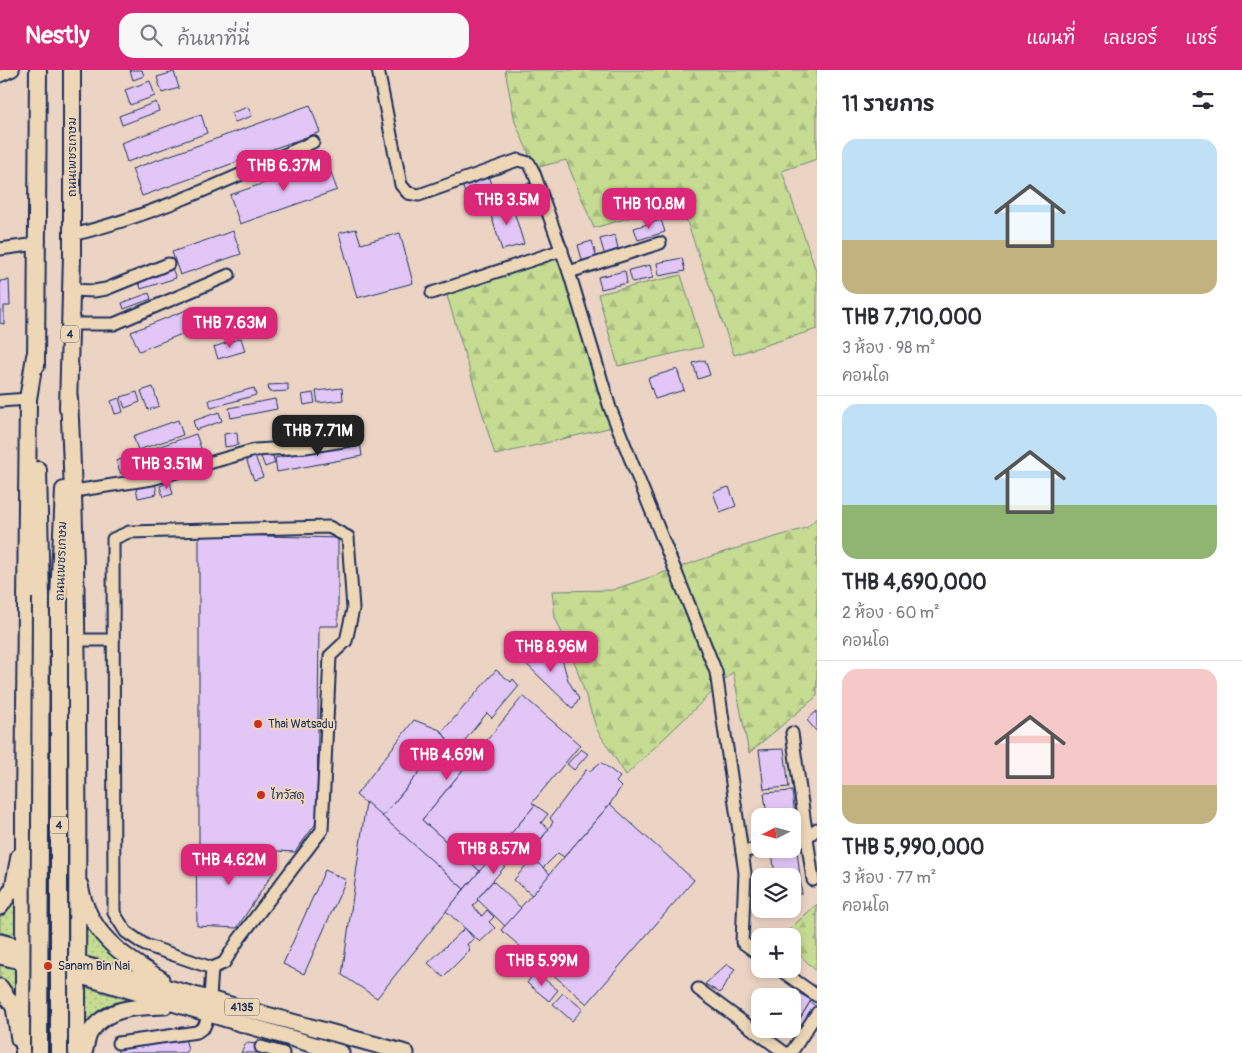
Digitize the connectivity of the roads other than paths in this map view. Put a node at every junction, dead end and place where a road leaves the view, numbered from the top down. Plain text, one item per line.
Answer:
1 (13, 70) edge
2 (38, 70) edge
3 (72, 70) edge
4 (378, 70) edge
5 (0, 76) edge
6 (313, 142) dead end
7 (72, 234) junction
8 (660, 243) dead end
9 (37, 244) junction
10 (0, 249) edge
11 (562, 250) junction
12 (168, 264) dead end
13 (569, 272) junction
14 (229, 275) dead end
15 (71, 290) junction
16 (432, 293) dead end
17 (70, 324) junction
18 (35, 356) junction
19 (69, 398) junction
20 (28, 399) junction
21 (0, 401) edge
22 (350, 440) dead end
23 (74, 491) junction
24 (76, 640) junction
25 (113, 640) junction
26 (792, 733) dead end
27 (24, 813) junction
28 (817, 829) edge
29 (806, 838) junction
30 (801, 839) edge
31 (751, 850) edge
32 (742, 852) junction
33 (79, 873) junction
34 (813, 880) dead end
35 (25, 899) junction
36 (78, 904) junction
37 (0, 907) edge
38 (0, 942) edge
39 (751, 948) edge
40 (0, 956) edge
41 (25, 956) junction
42 (212, 968) junction
43 (78, 969) junction
44 (792, 978) edge
45 (0, 987) edge
46 (178, 989) junction
47 (698, 989) dead end
48 (817, 996) edge
49 (210, 998) junction
50 (179, 1006) junction
51 (817, 1013) edge
52 (209, 1015) junction
53 (265, 1031) junction
54 (118, 1043) dead end
55 (23, 1050) edge
56 (260, 1050) edge
57 (335, 1052) edge
58 (39, 1053) edge
59 (59, 1053) edge
60 (79, 1053) edge
61 (283, 1053) edge
62 (406, 1053) edge
63 (785, 1053) edge
64 (791, 1053) edge

1 - 5 street
2 - 9 highway, ถนนเพชรเกษม / 4
3 - 7 highway, ถนนเพชรเกษม / 4
4 - 11 street
6 - 7 street
7 - 15 highway, ถนนเพชรเกษม / 4
8 - 13 street
9 - 10 street
9 - 18 highway, ถนนเพชรเกษม / 4
11 - 13 street
11 - 16 street
12 - 15 street
13 - 32 street
14 - 17 street
15 - 17 highway, ถนนเพชรเกษม / 4
17 - 19 highway, ถนนเพชรเกษม / 4
18 - 20 highway
18 - 58 highway, ถนนเพชรเกษม / 4, bridge
19 - 23 highway
19 - 59 highway, ถนนเพชรเกษม / 4, bridge
20 - 21 street
20 - 27 highway
22 - 23 street
23 - 24 highway
24 - 25 street
24 - 33 highway
25 - 42 street
25 - 42 street
26 - 29 street
27 - 35 highway
27 - 37 main road
28 - 29 street
29 - 30 street
29 - 34 street
31 - 32 street
32 - 39 street
33 - 36 highway
33 - 46 main road
35 - 36 highway
35 - 41 highway
36 - 43 highway
38 - 41 main road, 4135
40 - 41 main road, 4135
41 - 43 main road, 4135
41 - 55 highway
42 - 49 street
43 - 46 main road, 4135
43 - 50 main road, 4135
43 - 60 highway
44 - 48 street
45 - 55 main road
46 - 49 main road, 4135
47 - 63 street
49 - 62 main road, 4135
50 - 52 main road, 4135
50 - 60 main road
51 - 64 street
52 - 53 main road, 4135
52 - 54 street
53 - 56 street
53 - 57 main road, 4135
55 - 60 highway
56 - 61 street

